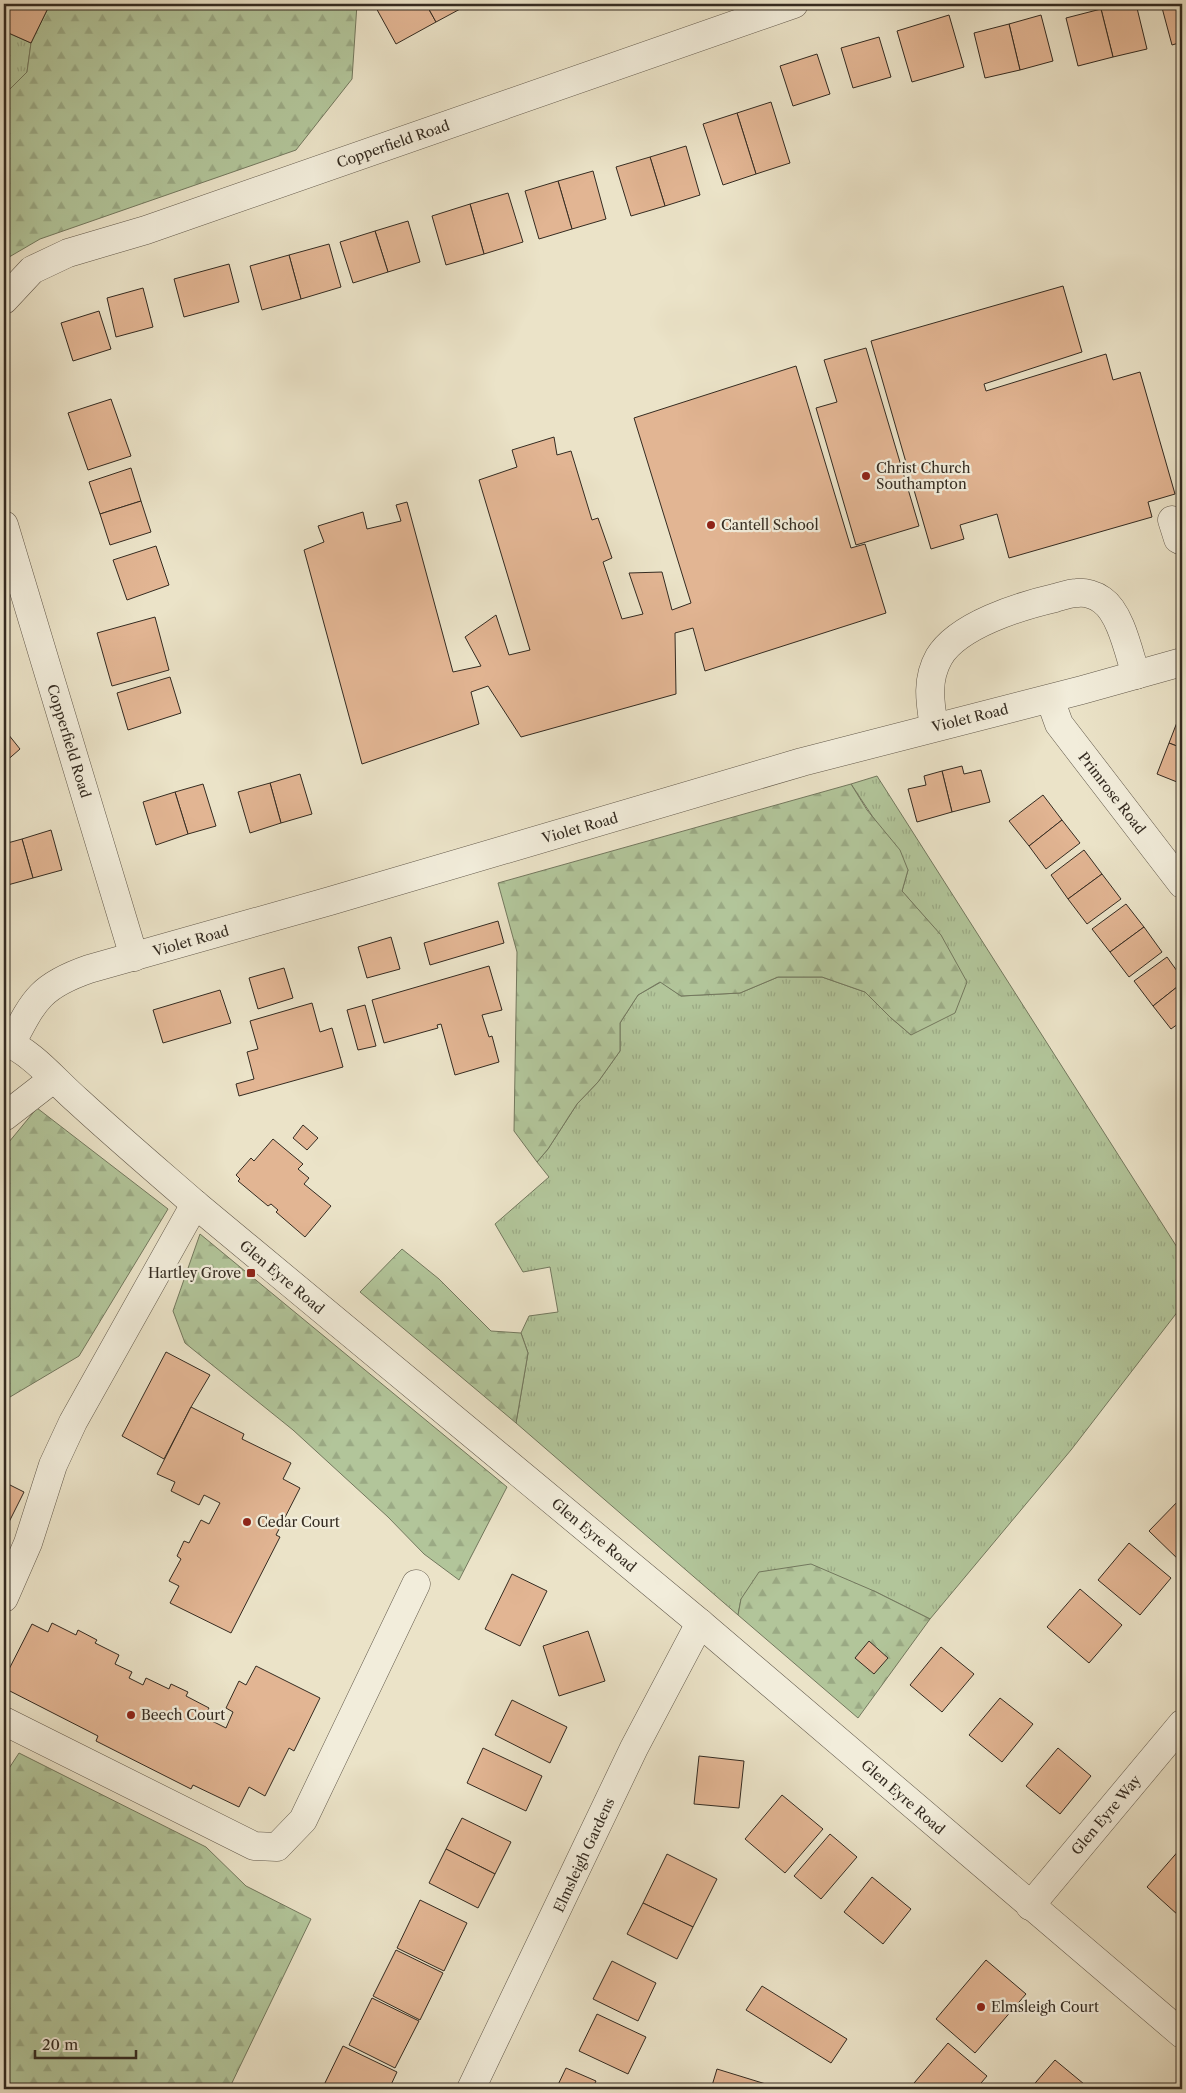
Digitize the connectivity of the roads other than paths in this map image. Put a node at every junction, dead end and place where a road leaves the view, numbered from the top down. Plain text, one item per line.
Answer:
1 (794, 4) edge
2 (4, 300) edge
3 (4, 526) edge
4 (1182, 662) edge
5 (1136, 675) junction
6 (1050, 699) junction
7 (934, 727) junction
8 (1182, 884) edge
9 (134, 957) junction
10 (7, 1042) edge
11 (54, 1079) junction
12 (4, 1116) edge
13 (195, 1204) junction
14 (416, 1584) dead end
15 (4, 1598) edge
16 (700, 1623) junction
17 (4, 1721) edge
18 (1182, 1724) edge
19 (1030, 1906) junction
20 (1182, 2034) edge
21 (471, 2089) edge

1 - 2 street, Copperfield Road
3 - 9 street, Copperfield Road
4 - 5 street, Violet Road
5 - 6 street, Violet Road
5 - 7 street
6 - 7 street, Violet Road
6 - 8 street, Primrose Road
7 - 9 street, Violet Road
9 - 10 street, Violet Road
10 - 11 street, Glen Eyre Road
11 - 12 street
11 - 13 street, Glen Eyre Road
13 - 15 street
13 - 16 street, Glen Eyre Road
14 - 17 street
16 - 19 street, Glen Eyre Road
16 - 21 street, Elmsleigh Gardens
18 - 19 street, Glen Eyre Way
19 - 20 street, Glen Eyre Road

